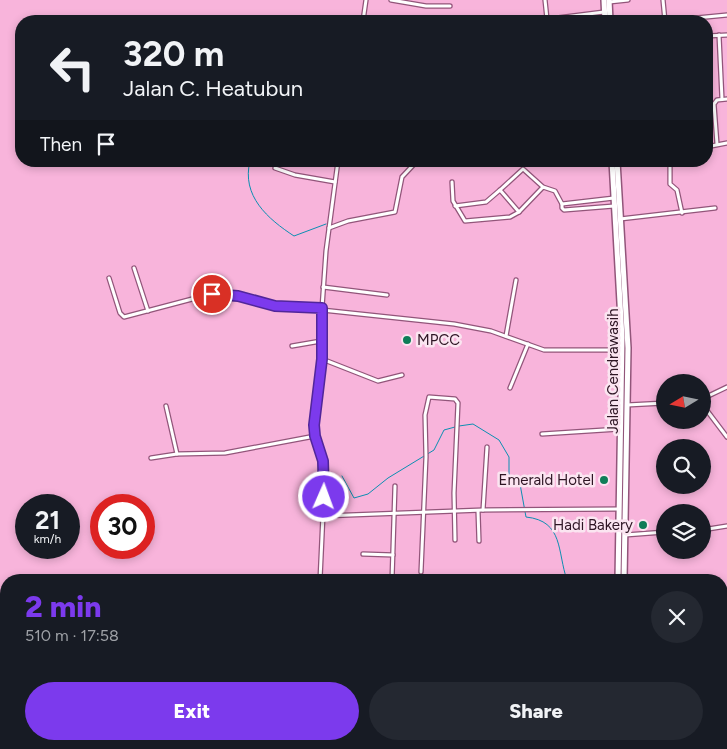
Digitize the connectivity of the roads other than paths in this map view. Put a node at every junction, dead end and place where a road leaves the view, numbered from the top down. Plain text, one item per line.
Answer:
1 (366, 0) edge
2 (391, 0) edge
3 (545, 0) edge
4 (628, 0) edge
5 (663, 0) edge
6 (608, 1) edge
7 (450, 6) dead end
8 (604, 12) junction
9 (364, 15) edge
10 (546, 15) edge
11 (583, 15) edge
12 (604, 15) edge
13 (609, 15) edge
14 (664, 15) edge
15 (727, 15) edge
16 (713, 16) edge
17 (713, 35) edge
18 (719, 35) junction
19 (727, 35) edge
20 (727, 99) edge
21 (722, 100) junction
22 (727, 143) edge
23 (717, 144) junction
24 (713, 145) edge
25 (337, 167) edge
26 (411, 167) edge
27 (612, 167) edge
28 (617, 167) edge
29 (670, 167) edge
30 (275, 168) dead end
31 (335, 182) junction
32 (452, 182) dead end
33 (543, 187) junction
34 (500, 190) junction
35 (614, 198) junction
36 (562, 204) junction
37 (455, 206) junction
38 (615, 206) junction
39 (715, 208) dead end
40 (519, 212) junction
41 (682, 213) junction
42 (620, 219) junction
43 (329, 228) junction
44 (134, 268) dead end
45 (109, 278) dead end
46 (516, 280) dead end
47 (323, 287) junction
48 (387, 295) dead end
49 (322, 309) junction
50 (148, 311) junction
51 (506, 336) junction
52 (321, 341) junction
53 (528, 344) junction
54 (292, 346) dead end
55 (621, 350) junction
56 (322, 359) junction
57 (402, 375) dead end
58 (727, 387) edge
59 (510, 388) dead end
60 (711, 395) edge
61 (656, 403) edge
62 (627, 405) junction
63 (166, 406) dead end
64 (711, 416) edge
65 (620, 429) junction
66 (542, 434) dead end
67 (315, 436) junction
68 (727, 437) edge
69 (487, 447) dead end
70 (177, 454) junction
71 (151, 458) dead end
72 (394, 486) dead end
73 (484, 510) junction
74 (619, 510) junction
75 (453, 511) junction
76 (478, 511) junction
77 (423, 512) junction
78 (394, 513) junction
79 (323, 516) junction
80 (727, 526) edge
81 (711, 529) edge
82 (656, 533) edge
83 (625, 535) junction
84 (455, 540) dead end
85 (479, 542) dead end
86 (363, 554) dead end
87 (393, 555) junction
88 (421, 572) dead end
89 (320, 574) edge
90 (392, 574) edge
91 (618, 574) edge
92 (624, 574) edge

1 - 9 street
2 - 7 street
3 - 10 street
4 - 6 street
5 - 14 street
6 - 8 main road
6 - 13 main road
8 - 11 street
8 - 12 main road
15 - 16 street
17 - 18 street
18 - 19 street
18 - 21 street
20 - 21 street
21 - 23 street
22 - 23 street
23 - 24 street
25 - 31 street
26 - 43 street
27 - 35 main road, Jalan Cendrawasih
28 - 42 main road, Jalan Cendrawasih
29 - 41 street
30 - 31 street
31 - 43 street
32 - 37 street
33 - 34 street
33 - 36 street
33 - 40 street
34 - 37 street
34 - 40 street
35 - 36 street
35 - 38 main road, Jalan Cendrawasih
36 - 38 street
37 - 40 street
38 - 55 main road, Jalan Cendrawasih
39 - 41 street
41 - 42 street
42 - 62 main road, Jalan Cendrawasih
43 - 47 street
44 - 50 street
45 - 50 street
46 - 51 street
47 - 48 street
47 - 49 street
49 - 50 street
49 - 51 street
49 - 52 street
51 - 53 street
52 - 54 street
52 - 56 street
53 - 55 street
53 - 59 street
55 - 65 main road, Jalan Cendrawasih
56 - 57 street
56 - 67 street
58 - 60 street
61 - 62 street
62 - 83 main road, Jalan Cendrawasih
63 - 70 street
64 - 68 street
65 - 66 street
65 - 74 main road, Jalan Cendrawasih
67 - 70 street
67 - 79 street
69 - 73 street
70 - 71 street
72 - 78 street
73 - 74 street
73 - 76 street
74 - 91 main road, Jalan Cendrawasih
75 - 76 street
75 - 77 street
75 - 77 street
75 - 84 street
76 - 85 street
77 - 78 street
77 - 88 street
78 - 79 street
78 - 87 street
79 - 89 street
80 - 81 street
82 - 83 street
83 - 92 main road, Jalan Cendrawasih
86 - 87 street
87 - 90 street

